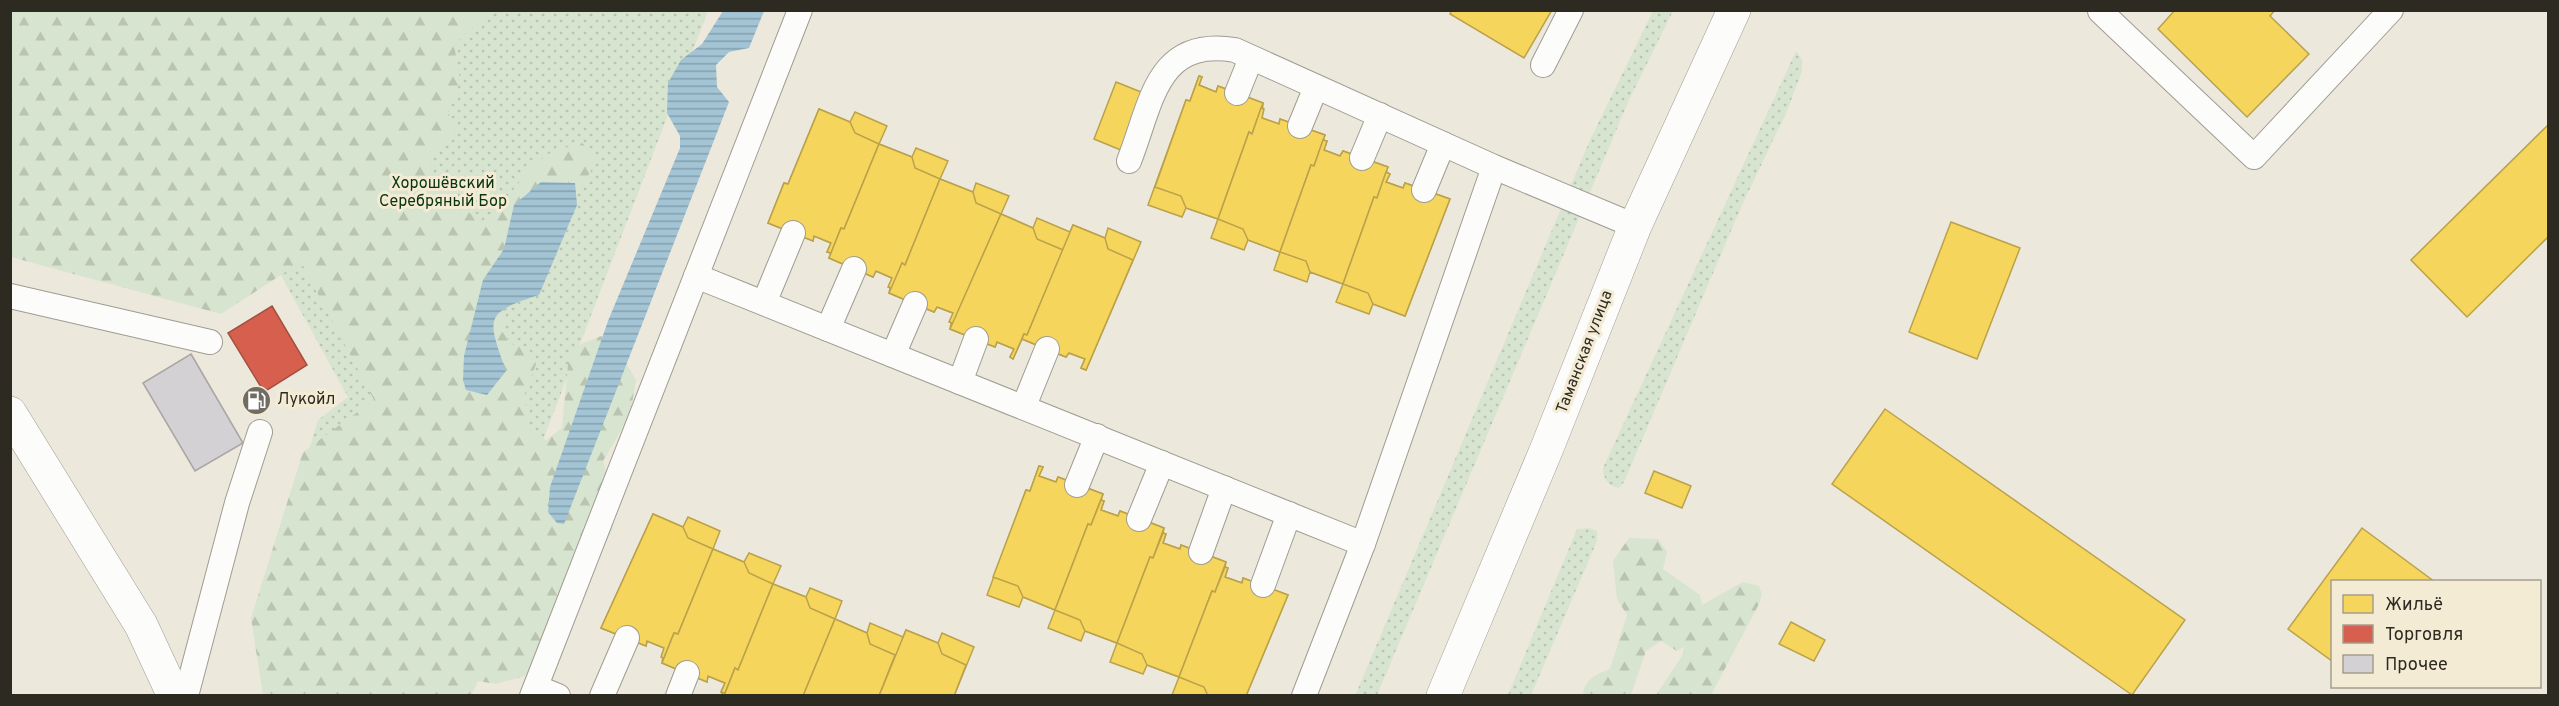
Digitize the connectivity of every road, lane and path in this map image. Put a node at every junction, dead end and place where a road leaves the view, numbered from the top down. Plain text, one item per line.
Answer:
1 (800, 10) edge
2 (1571, 10) edge
3 (1734, 10) edge
4 (2391, 10) edge
5 (2100, 11) edge
6 (1251, 58) junction
7 (1543, 65) dead end
8 (1316, 87) junction
9 (1237, 93) dead end
10 (1380, 116) junction
11 (1300, 126) dead end
12 (1443, 144) junction
13 (1362, 158) dead end
14 (1129, 161) dead end
15 (1494, 166) junction
16 (1424, 190) dead end
17 (1635, 226) junction
18 (793, 233) dead end
19 (854, 269) dead end
20 (696, 276) junction
21 (10, 296) edge
22 (764, 303) junction
23 (915, 304) dead end
24 (828, 329) junction
25 (976, 339) dead end
26 (210, 342) dead end
27 (1047, 349) dead end
28 (893, 355) junction
29 (960, 382) junction
30 (1024, 406) junction
31 (10, 413) edge
32 (260, 432) dead end
33 (1097, 436) junction
34 (1162, 463) junction
35 (1077, 485) dead end
36 (1224, 488) junction
37 (1289, 514) junction
38 (1139, 519) dead end
39 (1363, 544) junction
40 (1201, 552) dead end
41 (1263, 585) dead end
42 (627, 638) dead end
43 (687, 673) dead end
44 (534, 691) edge
45 (174, 696) edge
46 (186, 696) edge
47 (558, 696) edge
48 (602, 696) edge
49 (678, 696) edge
50 (1304, 696) edge
51 (1443, 696) edge

1 - 20 lane
2 - 7 lane
3 - 17 street, Таманская улица
4 - 5 lane
6 - 8 lane
6 - 9 lane
6 - 14 lane
8 - 10 lane
8 - 11 lane
10 - 12 lane
10 - 13 lane
12 - 15 lane
12 - 16 lane
15 - 17 lane
15 - 39 lane
17 - 51 street, Таманская улица
18 - 22 lane
19 - 24 lane
20 - 22 lane
20 - 44 lane
21 - 26 lane
22 - 24 lane
23 - 28 lane
24 - 28 lane
25 - 29 lane
27 - 30 lane
28 - 29 lane
29 - 30 lane
30 - 33 lane
31 - 45 street
32 - 46 lane
33 - 34 lane
33 - 35 lane
34 - 36 lane
34 - 38 lane
36 - 37 lane
36 - 40 lane
37 - 39 lane
37 - 41 lane
39 - 50 lane
42 - 48 lane
43 - 49 lane
44 - 47 lane

